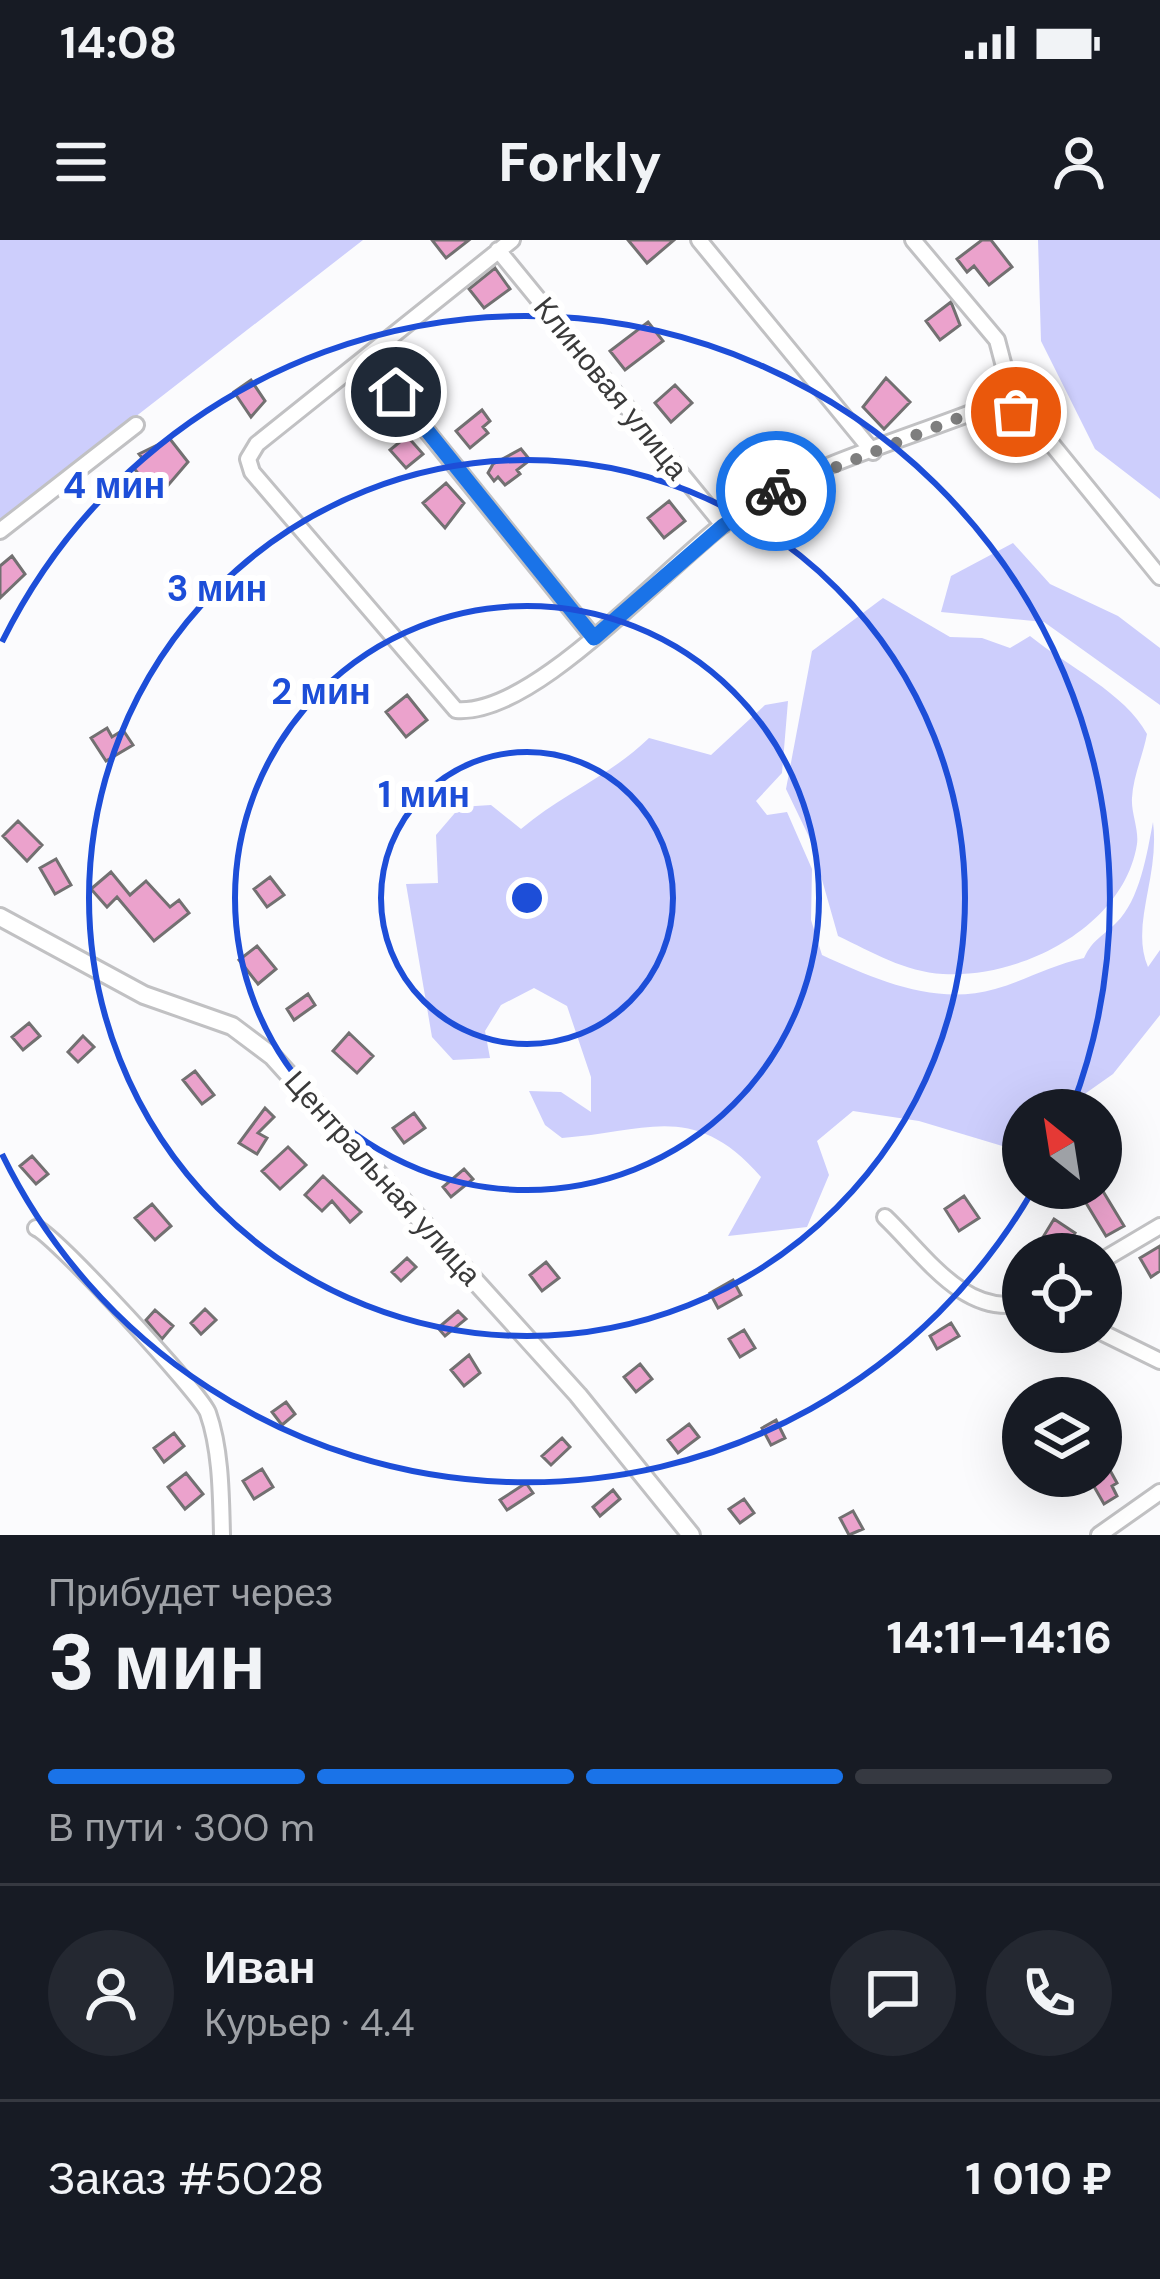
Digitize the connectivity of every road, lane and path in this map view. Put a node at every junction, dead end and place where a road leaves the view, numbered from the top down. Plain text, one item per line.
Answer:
1 (512, 240) edge
2 (699, 240) edge
3 (913, 240) edge
4 (499, 250) junction
5 (368, 356) junction
6 (1016, 412) junction
7 (136, 425) dead end
8 (873, 452) junction
9 (723, 526) junction
10 (0, 531) edge
11 (1160, 577) edge
12 (594, 638) junction
13 (0, 916) edge
14 (885, 1216) dead end
15 (1160, 1226) edge
16 (36, 1228) dead end
17 (1122, 1249) edge
18 (1002, 1307) edge
19 (1122, 1342) edge
20 (1160, 1361) edge
21 (1160, 1492) edge
22 (221, 1535) edge
23 (691, 1535) edge
24 (1099, 1535) edge

1 - 4 street
2 - 8 street
3 - 6 street
4 - 5 street
4 - 9 street, Клиновая улица
5 - 12 street
5 - 12 street
6 - 8 street
6 - 11 street
7 - 10 street
8 - 9 street
9 - 12 street
13 - 23 street, Центральная улица
14 - 18 street
15 - 17 street
16 - 22 street
19 - 20 street
21 - 24 street

